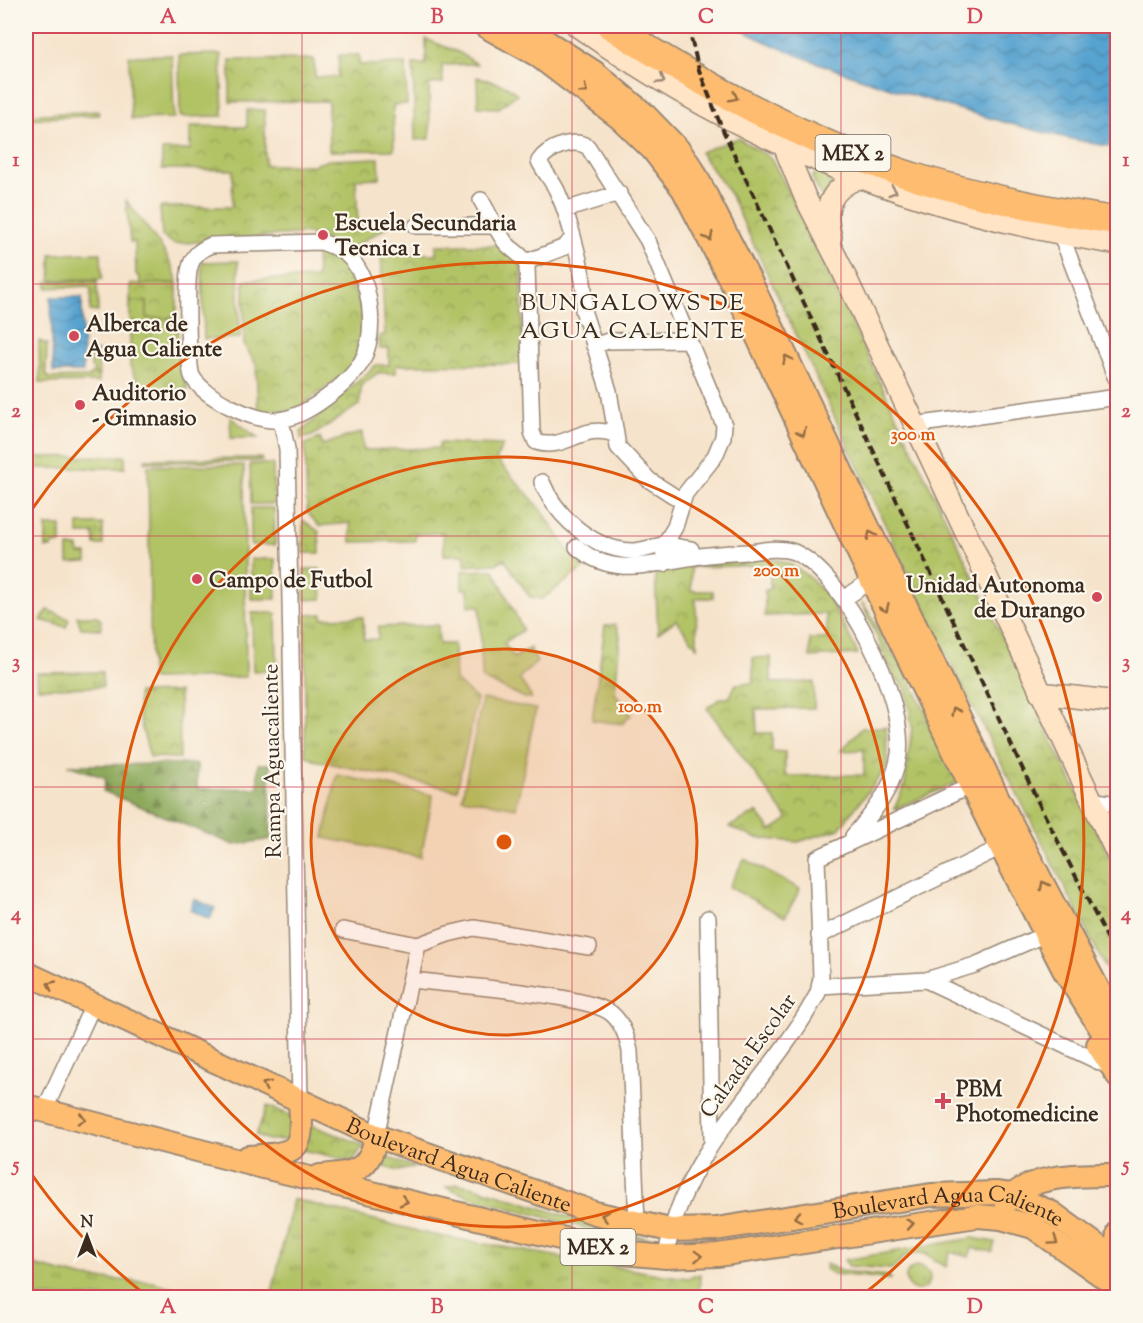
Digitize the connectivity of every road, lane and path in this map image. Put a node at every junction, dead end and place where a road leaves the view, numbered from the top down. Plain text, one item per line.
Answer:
1 (485, 26) edge
2 (522, 26) edge
3 (577, 26) edge
4 (611, 26) edge
5 (545, 50) junction
6 (785, 148) junction
7 (858, 178) junction
8 (619, 193) junction
9 (481, 200) dead end
10 (938, 204) junction
11 (565, 210) junction
12 (1118, 221) edge
13 (416, 226) dead end
14 (496, 226) junction
15 (1118, 229) edge
16 (1061, 235) junction
17 (1118, 244) edge
18 (571, 245) junction
19 (526, 262) junction
20 (839, 263) junction
21 (687, 340) junction
22 (594, 346) junction
23 (1118, 384) edge
24 (1118, 397) edge
25 (281, 420) junction
26 (914, 425) junction
27 (614, 434) junction
28 (542, 482) dead end
29 (680, 500) junction
30 (577, 547) dead end
31 (664, 556) junction
32 (871, 580) junction
33 (847, 597) junction
34 (1040, 693) junction
35 (1118, 702) edge
36 (970, 786) junction
37 (1089, 800) junction
38 (1118, 804) edge
39 (849, 841) junction
40 (1001, 847) junction
41 (1118, 856) edge
42 (708, 918) dead end
43 (343, 930) dead end
44 (1046, 934) junction
45 (819, 936) junction
46 (1069, 938) junction
47 (418, 945) junction
48 (589, 947) dead end
49 (26, 973) edge
50 (412, 980) junction
51 (926, 980) junction
52 (820, 986) junction
53 (93, 1005) junction
54 (1118, 1005) edge
55 (1118, 1028) edge
56 (1116, 1067) edge
57 (300, 1102) junction
58 (35, 1108) edge
59 (376, 1136) junction
60 (712, 1140) junction
61 (232, 1159) junction
62 (1118, 1175) edge
63 (307, 1178) junction
64 (1011, 1195) junction
65 (1001, 1218) junction
66 (638, 1223) junction
67 (670, 1230) junction
68 (1118, 1232) edge
69 (666, 1257) junction
70 (1116, 1260) edge
71 (1118, 1287) edge

1 - 5 main road
2 - 5 main road
3 -> 6 street
4 -> 12 highway, MEX 2
5 -> 32 main road
46 -> 5 main road
6 - 7 street
6 - 20 street
7 -> 10 street
7 - 20 street
8 - 11 street
8 - 11 street
8 - 21 street
9 - 14 street
10 - 15 highway
10 - 16 street
11 - 18 street
13 - 14 street
14 - 19 street
16 - 17 street
16 - 23 street
18 - 19 street
18 - 22 street
19 - 27 street
20 - 26 street
21 - 22 street
21 - 29 street
22 - 27 street
24 - 26 street
25 - 25 street
25 - 57 street, Rampa Aguacaliente
26 - 34 street
27 - 29 street
28 - 31 street
29 - 31 street
30 - 31 street
31 - 33 street
31 - 33 street
32 - 33 street
32 -> 36 main road
33 - 39 street
34 - 35 street
34 - 37 street
36 - 39 street, Calzada Escolar
36 - 40 main road
37 - 38 street
37 - 41 street
39 - 45 street, Calzada Escolar
40 - 44 main road
40 - 45 street
42 - 60 street
43 - 47 street
44 - 51 street
44 - 56 main road
45 - 52 street, Calzada Escolar
46 - 54 main road
46 - 55 main road
47 - 48 street
47 - 50 street
53 -> 49 main road, Boulevard Agua Caliente / MEX 2
50 - 59 street
50 - 66 street
51 - 52 street
51 - 56 street
52 - 60 street, Calzada Escolar
57 -> 53 main road, Boulevard Agua Caliente / MEX 2
53 - 58 street
57 - 59 main road, Boulevard Agua Caliente / MEX 2
57 - 61 main road
58 -> 61 main road, Boulevard Agua Caliente / MEX 2
59 - 63 main road
66 -> 59 main road, Boulevard Agua Caliente / MEX 2
60 - 67 street, Calzada Escolar
61 - 63 main road, Boulevard Agua Caliente / MEX 2
62 - 64 main road
63 -> 69 main road, Boulevard Agua Caliente / MEX 2
64 - 65 main road
64 -> 67 main road, Boulevard Agua Caliente / MEX 2
64 - 70 main road, Boulevard Agua Caliente / MEX 2
69 -> 65 main road, Boulevard Agua Caliente / MEX 2
65 -> 71 main road, Boulevard Agua Caliente / MEX 2
66 - 67 main road, Boulevard Agua Caliente / MEX 2
67 - 69 street, Calzada Escolar
68 - 70 main road

